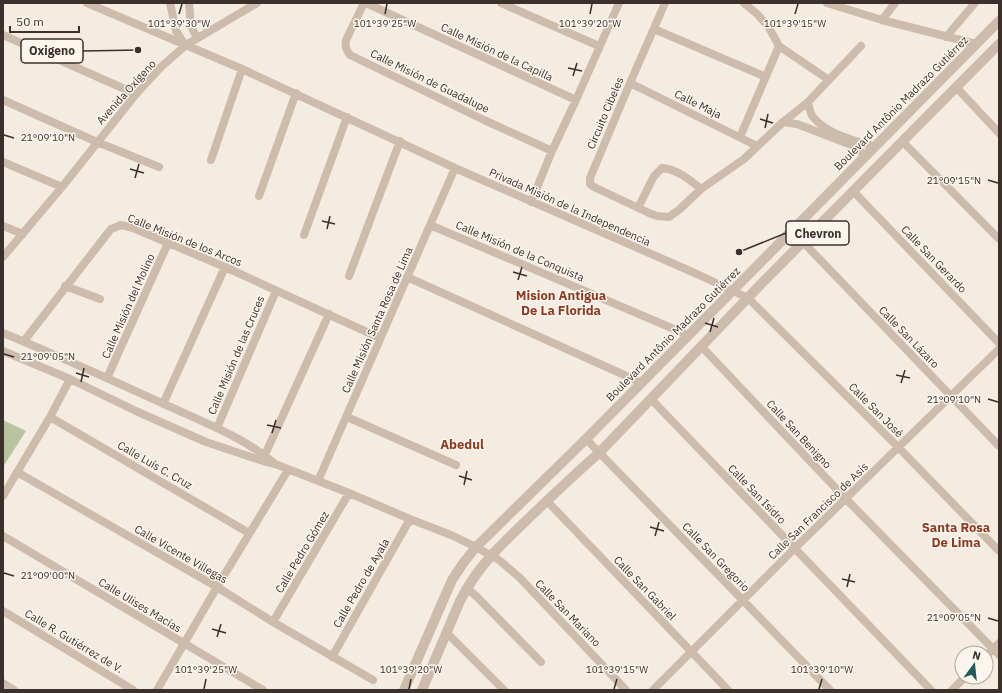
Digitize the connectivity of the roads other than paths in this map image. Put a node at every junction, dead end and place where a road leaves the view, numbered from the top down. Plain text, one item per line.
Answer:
1 (87, 3) edge
2 (170, 3) edge
3 (189, 3) edge
4 (257, 3) edge
5 (365, 3) edge
6 (501, 3) edge
7 (619, 3) edge
8 (665, 3) edge
9 (744, 3) edge
10 (827, 3) edge
11 (895, 3) edge
12 (975, 3) edge
13 (882, 20) junction
14 (997, 26) edge
15 (654, 28) junction
16 (3, 35) edge
17 (946, 37) junction
18 (197, 38) junction
19 (976, 44) junction
20 (999, 44) edge
21 (186, 45) junction
22 (599, 46) junction
23 (779, 46) junction
24 (861, 46) dead end
25 (242, 69) junction
26 (766, 77) junction
27 (829, 80) junction
28 (630, 83) junction
29 (956, 87) junction
30 (296, 93) junction
31 (136, 94) junction
32 (3, 100) edge
33 (576, 100) junction
34 (808, 102) junction
35 (347, 117) junction
36 (783, 122) junction
37 (999, 133) edge
38 (740, 136) junction
39 (400, 141) junction
40 (902, 141) junction
41 (96, 142) junction
42 (757, 146) junction
43 (875, 147) junction
44 (552, 151) junction
45 (866, 156) junction
46 (211, 160) dead end
47 (3, 162) edge
48 (159, 167) dead end
49 (455, 168) junction
50 (62, 187) junction
51 (701, 189) junction
52 (853, 191) junction
53 (259, 196) dead end
54 (531, 202) junction
55 (638, 208) junction
56 (430, 225) junction
57 (3, 226) edge
58 (23, 234) junction
59 (304, 235) dead end
60 (999, 239) edge
61 (803, 242) junction
62 (168, 243) junction
63 (3, 257) edge
64 (225, 267) junction
65 (349, 276) dead end
66 (407, 277) junction
67 (65, 286) junction
68 (276, 290) junction
69 (733, 290) junction
70 (748, 298) junction
71 (100, 299) dead end
72 (329, 314) junction
73 (3, 333) edge
74 (688, 335) junction
75 (380, 338) junction
76 (24, 341) junction
77 (999, 343) edge
78 (702, 347) junction
79 (999, 349) edge
80 (3, 351) edge
81 (107, 378) junction
82 (70, 379) junction
83 (642, 382) junction
84 (950, 396) junction
85 (651, 399) junction
86 (163, 404) junction
87 (50, 417) junction
88 (347, 417) junction
89 (217, 428) junction
90 (586, 439) junction
91 (999, 446) edge
92 (899, 448) junction
93 (599, 453) junction
94 (264, 458) junction
95 (456, 465) dead end
96 (288, 470) junction
97 (18, 472) junction
98 (318, 481) junction
99 (349, 493) junction
100 (3, 496) edge
101 (846, 499) junction
102 (547, 501) junction
103 (410, 519) junction
104 (249, 533) junction
105 (3, 536) edge
106 (476, 547) junction
107 (794, 549) junction
108 (999, 551) edge
109 (491, 555) junction
110 (217, 587) junction
111 (466, 588) junction
112 (742, 601) junction
113 (3, 611) edge
114 (273, 622) junction
115 (446, 632) junction
116 (184, 643) junction
117 (997, 649) edge
118 (690, 652) junction
119 (332, 657) junction
120 (541, 662) dead end
121 (373, 680) dead end
122 (3, 683) edge
123 (14, 690) edge
124 (133, 690) edge
125 (157, 690) edge
126 (263, 690) edge
127 (404, 690) edge
128 (423, 690) edge
129 (504, 690) edge
130 (626, 690) edge
131 (652, 690) edge
132 (728, 690) edge
133 (830, 690) edge
134 (931, 690) edge

1 - 21 street, Privada Misión de la Independencia
2 - 21 street
3 - 18 street
4 - 18 street, Avenida Oxígeno
5 - 33 street, Calle Misión de la Capilla
5 - 44 street, Calle Misión de Guadalupe
6 - 22 street
7 - 22 street
8 - 15 street, Circuito Cibeles
9 - 23 street
10 - 13 street
11 - 13 street
12 - 17 street
13 - 17 street
14 - 19 street, Boulevard Antônio Madrazo Gutiérrez
15 - 26 street
15 - 28 street, Circuito Cibeles
16 - 31 street
17 - 19 street
18 - 21 street, Avenida Oxígeno
19 - 43 street, Boulevard Antônio Madrazo Gutiérrez
20 - 29 street
21 - 25 street, Privada Misión de la Independencia
21 - 31 street, Avenida Oxígeno
22 - 33 street
23 - 26 street
23 - 27 street
24 - 27 street, Circuito Cibeles
25 - 30 street, Privada Misión de la Independencia
25 - 46 street
26 - 38 street
27 - 34 street, Circuito Cibeles
28 - 38 street, Calle Maja
28 - 55 street, Circuito Cibeles
29 - 37 street
29 - 40 street
30 - 35 street, Privada Misión de la Independencia
30 - 53 street
31 - 41 street, Avenida Oxígeno
32 - 41 street
33 - 44 street
34 - 36 street, Circuito Cibeles
34 - 43 street
35 - 39 street, Privada Misión de la Independencia
35 - 59 street
36 - 42 street, Circuito Cibeles
36 - 45 street
38 - 42 street, Calle Maja
39 - 49 street, Privada Misión de la Independencia
39 - 65 street
40 - 52 street
40 - 60 street
41 - 48 street
41 - 50 street, Avenida Oxígeno
42 - 51 street, Circuito Cibeles
43 - 45 street, Boulevard Antônio Madrazo Gutiérrez
44 - 54 street
45 - 69 street, Boulevard Antônio Madrazo Gutiérrez
47 - 50 street
49 - 54 street, Privada Misión de la Independencia
49 - 56 street, Calle Misión Santa Rosa de Lima
50 - 58 street, Avenida Oxígeno
51 - 55 street, Circuito Cibeles
51 - 55 street
52 - 61 street
52 - 77 street, Calle San Gerardo
54 - 69 street, Privada Misión de la Independencia
56 - 66 street, Calle Misión Santa Rosa de Lima
56 - 74 street, Calle Misión de la Conquista
57 - 58 street
58 - 63 street, Avenida Oxígeno
61 - 70 street
61 - 84 street, Calle San Lázaro
62 - 64 street, Calle Misión de los Arcos
62 - 67 street, Calle Misión de los Arcos
62 - 81 street, Calle Misión del Molino
64 - 68 street, Calle Misión de los Arcos
64 - 86 street
66 - 75 street, Calle Misión Santa Rosa de Lima
66 - 83 street
67 - 71 street
67 - 76 street, Calle Misión de los Arcos
68 - 72 street, Calle Misión de los Arcos
68 - 89 street, Calle Misión de las Cruces
69 - 70 street, Calle San José
69 - 74 street, Boulevard Antônio Madrazo Gutiérrez
70 - 78 street
70 - 92 street, Calle San José
72 - 75 street, Calle Misión de los Arcos
72 - 94 street
73 - 76 street
74 - 83 street, Boulevard Antônio Madrazo Gutiérrez
75 - 88 street, Calle Misión Santa Rosa de Lima
76 - 81 street
78 - 85 street
78 - 101 street, Calle San Benigno
79 - 84 street, Calle San Francisco de Asís
80 - 82 street
81 - 86 street
82 - 87 street
82 - 94 street
83 - 90 street, Boulevard Antônio Madrazo Gutiérrez
84 - 91 street, Calle San Lázaro
84 - 92 street, Calle San Francisco de Asís
85 - 93 street
85 - 107 street, Calle San Isidro
86 - 89 street
87 - 97 street
87 - 104 street, Calle Luís C. Cruz
88 - 95 street
88 - 98 street, Calle Misión Santa Rosa de Lima
89 - 94 street
90 - 93 street, Calle San Gregorio
90 - 106 street, Boulevard Antônio Madrazo Gutiérrez
92 - 101 street, Calle San Francisco de Asís
92 - 108 street, Calle San José
93 - 102 street
93 - 112 street, Calle San Gregorio
94 - 96 street, Calle San Mariano
96 - 98 street, Calle San Mariano
96 - 104 street
97 - 100 street
97 - 110 street, Calle Vicente Villegas
98 - 99 street, Calle San Mariano
99 - 103 street, Calle San Mariano
99 - 114 street, Calle Pedro Gómez
101 - 107 street, Calle San Francisco de Asís
101 - 117 street, Calle San Benigno
102 - 109 street
102 - 118 street, Calle San Gabriel
103 - 106 street, Calle San Mariano
103 - 119 street, Calle Pedro de Ayala
104 - 110 street
105 - 116 street, Calle Ulises Macías
106 - 109 street, Calle San Mariano
106 - 127 street, Boulevard Antônio Madrazo Gutiérrez
107 - 112 street, Calle San Francisco de Asís
107 - 134 street, Calle San Isidro
109 - 111 street
109 - 130 street, Calle San Mariano
110 - 114 street, Calle Vicente Villegas
110 - 116 street
111 - 115 street
111 - 120 street
112 - 118 street, Calle San Francisco de Asís
112 - 133 street, Calle San Gregorio
113 - 124 street, Calle R. Gutiérrez de V.
114 - 119 street, Calle Vicente Villegas
115 - 128 street
115 - 129 street
116 - 125 street
116 - 126 street, Calle Ulises Macías
118 - 131 street, Calle San Francisco de Asís
118 - 132 street, Calle San Gabriel
119 - 121 street, Calle Vicente Villegas
122 - 123 street

